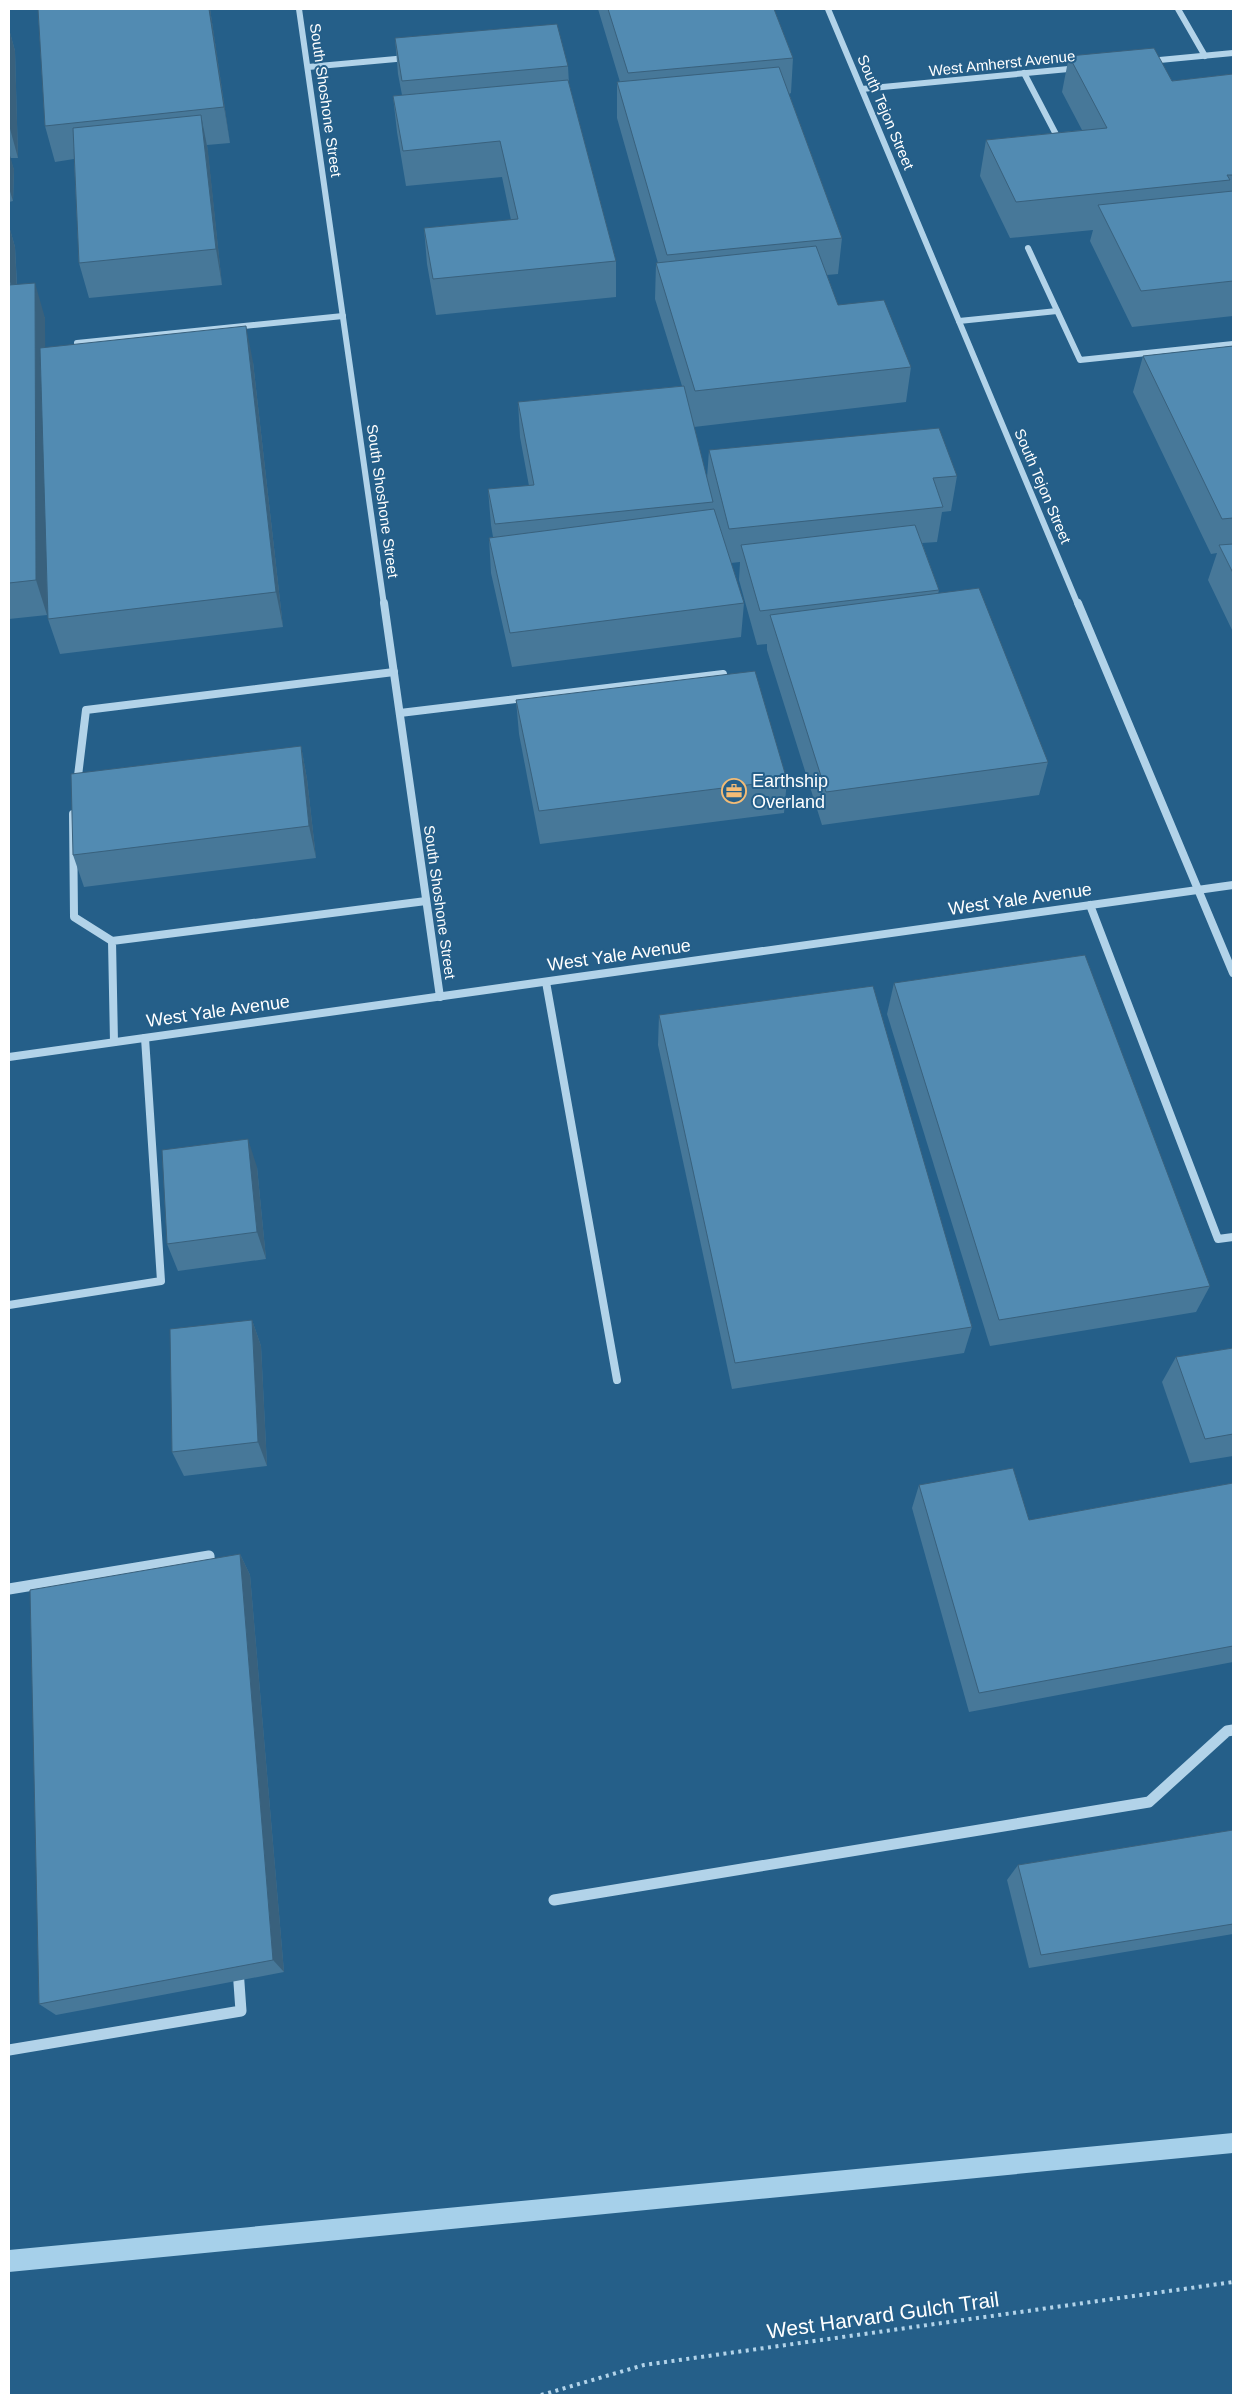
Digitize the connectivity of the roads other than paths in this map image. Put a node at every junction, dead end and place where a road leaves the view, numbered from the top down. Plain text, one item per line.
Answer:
1 (299, 9) edge
2 (828, 9) edge
3 (1178, 9) edge
4 (1233, 53) edge
5 (1205, 56) junction
6 (414, 57) edge
7 (1159, 60) junction
8 (1140, 62) edge
9 (308, 67) junction
10 (1082, 68) edge
11 (1164, 68) edge
12 (1024, 73) junction
13 (862, 89) junction
14 (1051, 143) edge
15 (1028, 248) dead end
16 (1057, 311) junction
17 (343, 316) junction
18 (959, 321) junction
19 (77, 343) edge
20 (1233, 344) edge
21 (394, 672) junction
22 (724, 674) edge
23 (400, 713) junction
24 (75, 797) edge
25 (74, 806) edge
26 (1233, 885) edge
27 (1198, 890) junction
28 (426, 900) junction
29 (1090, 905) junction
30 (112, 941) junction
31 (1233, 973) edge
32 (546, 982) junction
33 (440, 996) junction
34 (145, 1038) junction
35 (114, 1042) junction
36 (9, 1057) edge
37 (1233, 1237) edge
38 (9, 1305) edge
39 (617, 1380) dead end
40 (211, 1586) edge
41 (9, 1589) edge
42 (1233, 1730) edge
43 (554, 1900) dead end
44 (237, 1962) edge
45 (9, 2050) edge

1 - 9 street, South Shoshone Street
2 - 13 street, South Tejon Street
3 - 5 lane
4 - 5 street
5 - 7 street
6 - 9 street
7 - 8 street
7 - 11 street
9 - 17 street, South Shoshone Street
10 - 12 street, West Amherst Avenue
12 - 13 street, West Amherst Avenue
12 - 14 lane
13 - 18 street, South Tejon Street
15 - 16 street
16 - 18 street
16 - 20 street
17 - 19 street
17 - 21 street, South Shoshone Street
18 - 27 street, South Tejon Street
21 - 23 street, South Shoshone Street
21 - 24 street
22 - 23 street
23 - 28 street, South Shoshone Street
25 - 30 street
26 - 27 street, West Yale Avenue
27 - 29 street, West Yale Avenue
27 - 31 street, South Tejon Street
28 - 30 lane
28 - 33 street, South Shoshone Street
29 - 32 street, West Yale Avenue
29 - 37 street
30 - 35 lane
32 - 33 street, West Yale Avenue
32 - 39 street
33 - 34 street, West Yale Avenue
34 - 35 street, West Yale Avenue
34 - 38 street
35 - 36 street, West Yale Avenue
40 - 41 street
42 - 43 street
44 - 45 street

